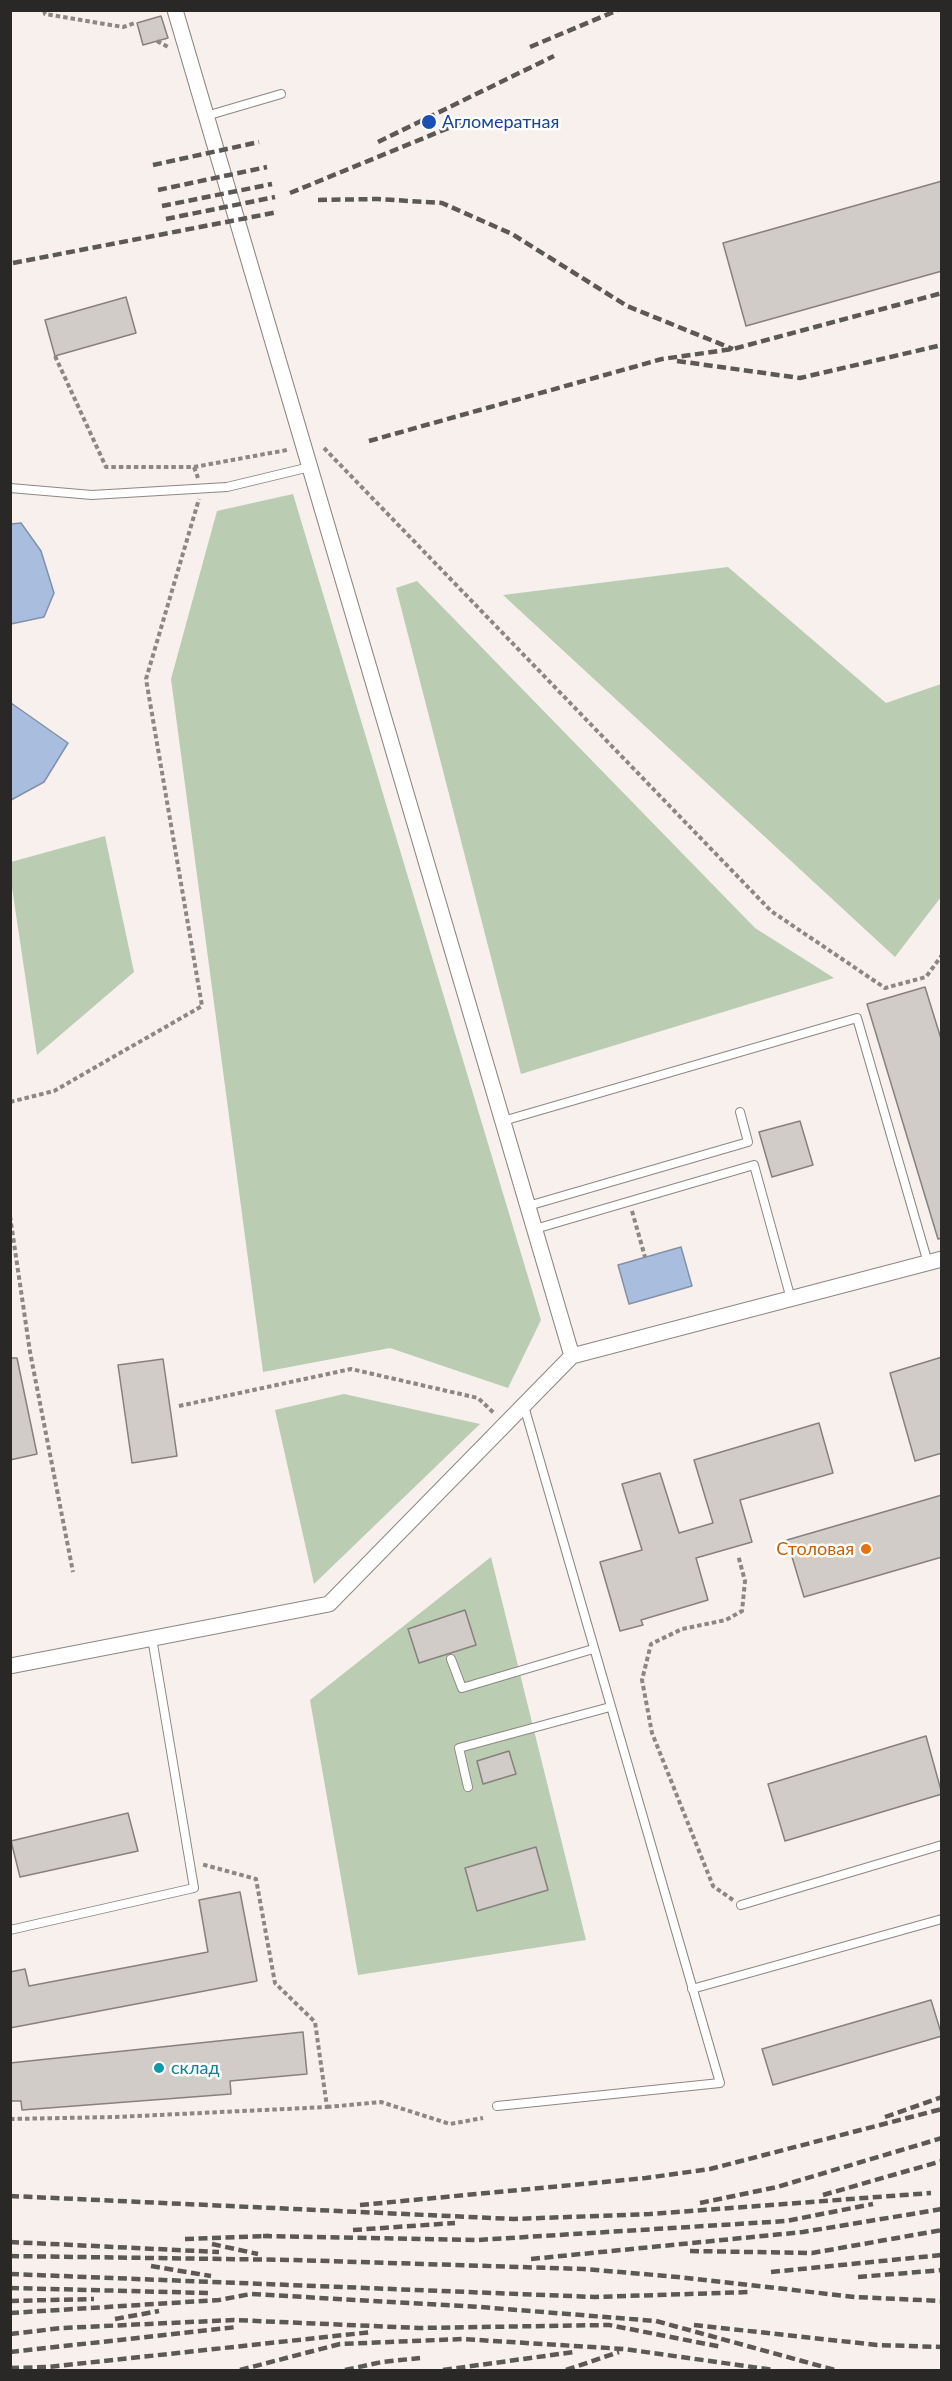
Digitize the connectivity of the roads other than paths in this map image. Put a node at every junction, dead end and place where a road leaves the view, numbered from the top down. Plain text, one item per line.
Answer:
1 (175, 10) edge
2 (281, 94) dead end
3 (206, 116) junction
4 (310, 467) junction
5 (10, 488) edge
6 (740, 1112) dead end
7 (503, 1121) junction
8 (528, 1206) junction
9 (535, 1229) junction
10 (935, 1261) edge
11 (790, 1299) junction
12 (572, 1356) junction
13 (524, 1406) junction
14 (152, 1638) junction
15 (593, 1649) junction
16 (451, 1659) dead end
17 (10, 1666) edge
18 (610, 1707) junction
19 (468, 1787) dead end
20 (942, 1845) edge
21 (741, 1905) road end
22 (942, 1918) edge
23 (10, 1930) edge
24 (692, 1989) junction
25 (497, 2106) dead end

1 - 3 street
2 - 3 lane
3 - 4 street
4 - 5 lane
4 - 7 street
6 - 8 lane
7 - 8 street
7 - 10 lane
8 - 9 street
9 - 11 lane
9 - 12 street
10 - 11 street
11 - 12 street
12 - 13 street
13 - 14 street
13 - 15 lane
14 - 17 street
14 - 23 lane
15 - 16 lane
15 - 18 lane
18 - 19 lane
18 - 24 lane
20 - 21 lane
22 - 24 lane
24 - 25 lane

